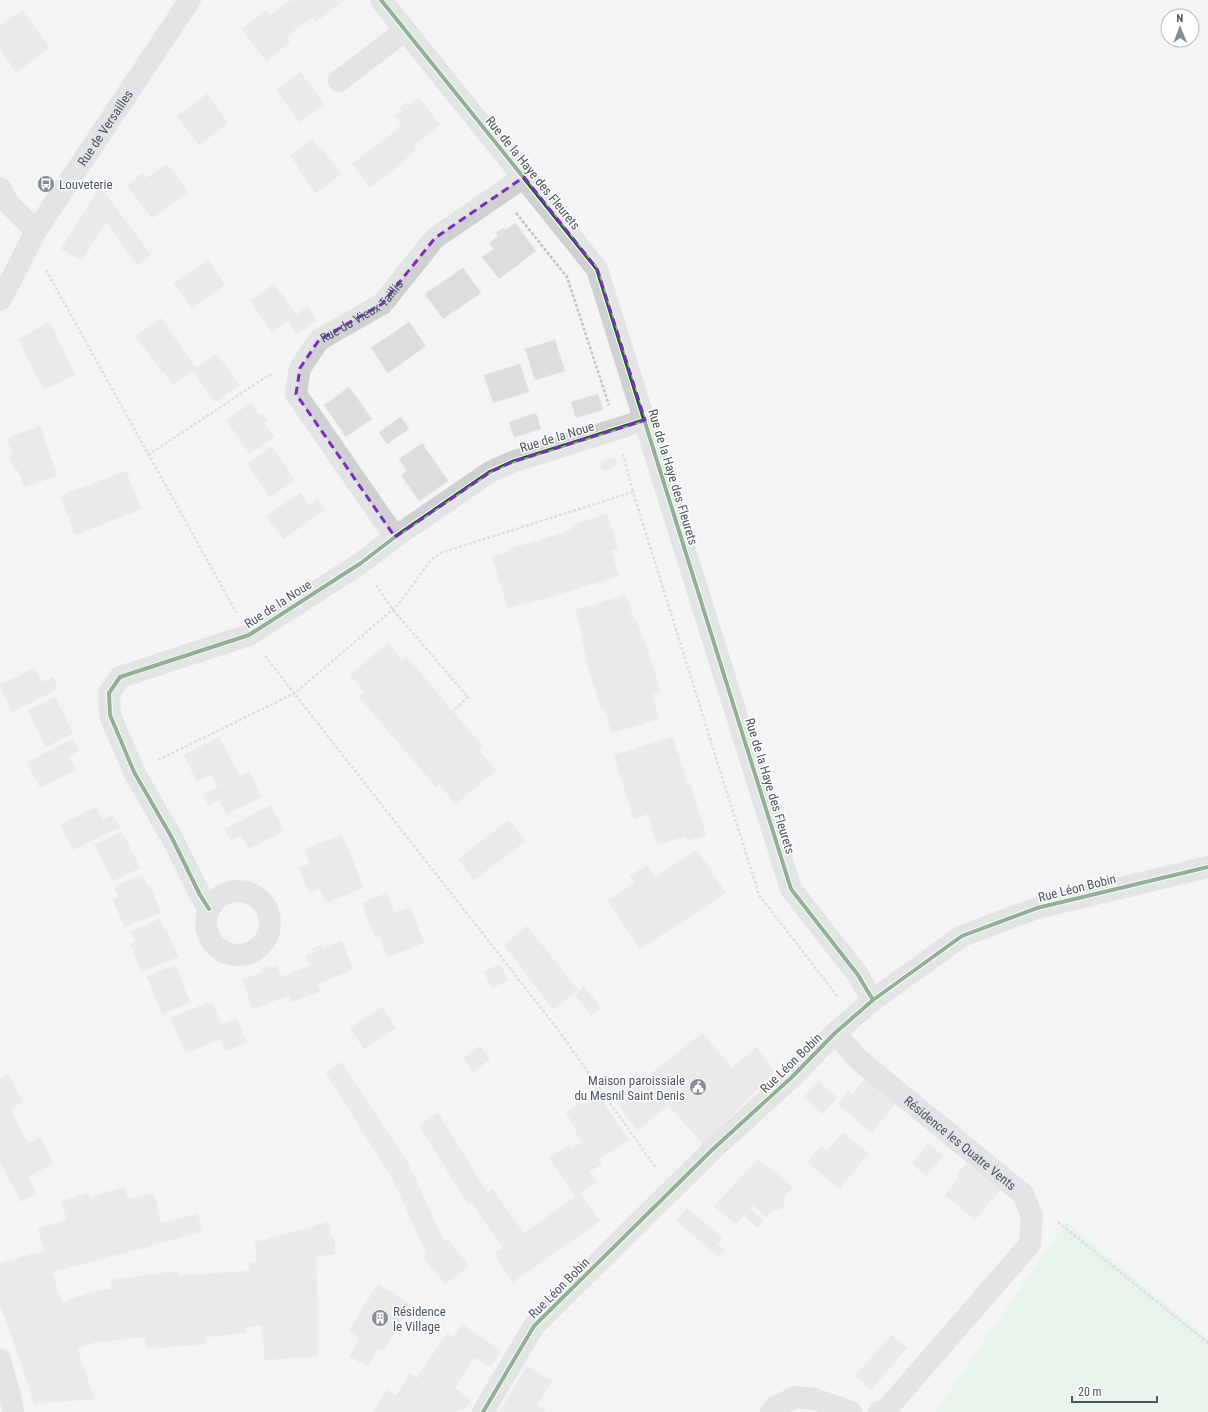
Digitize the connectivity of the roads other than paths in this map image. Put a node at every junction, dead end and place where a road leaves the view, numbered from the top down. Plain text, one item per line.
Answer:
1 (190, 0) edge
2 (380, 0) edge
3 (404, 31) junction
4 (339, 81) dead end
5 (524, 177) junction
6 (0, 188) edge
7 (36, 231) junction
8 (0, 300) edge
9 (645, 420) junction
10 (395, 538) junction
11 (1208, 868) edge
12 (209, 910) dead end
13 (873, 1000) junction
14 (835, 1033) junction
15 (0, 1360) edge
16 (13, 1412) edge
17 (483, 1412) edge
18 (771, 1412) edge
19 (851, 1412) edge
20 (879, 1412) edge

1 - 7 street, Rue de Versailles
2 - 3 street, Rue de la Haye des Fleurets
3 - 4 street
3 - 5 street, Rue de la Haye des Fleurets
5 - 9 street, Rue de la Haye des Fleurets
5 - 10 street, Rue du Vieux Taillis
6 - 7 street
7 - 8 street, Rue de Versailles
9 - 10 street, Rue de la Noue
9 - 13 street, Rue de la Haye des Fleurets
10 - 12 street, Rue de la Noue
11 - 13 street, Rue Léon Bobin
13 - 14 street, Rue Léon Bobin
14 - 17 street, Rue Léon Bobin
14 - 20 street, Résidence les Quatre Vents
15 - 16 street
18 - 19 street

